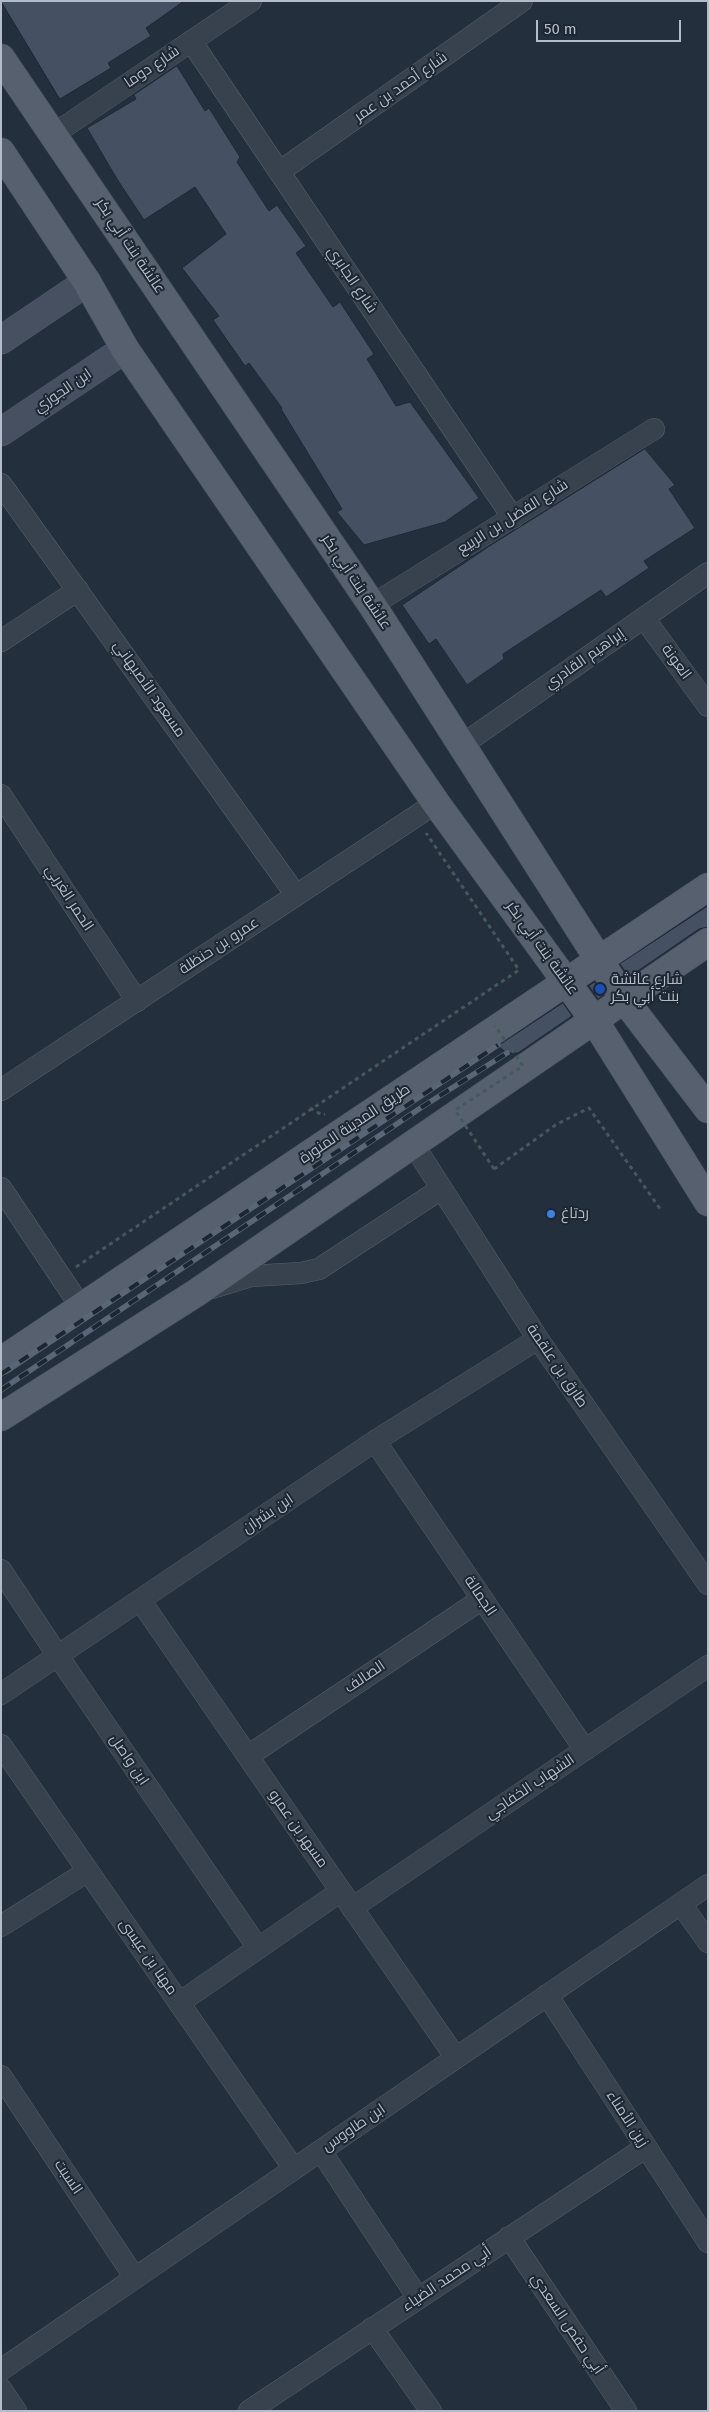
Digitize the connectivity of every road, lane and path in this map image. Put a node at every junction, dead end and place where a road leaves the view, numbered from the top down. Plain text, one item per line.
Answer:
1 (251, 1) edge
2 (522, 1) edge
3 (191, 41) junction
4 (1, 58) edge
5 (54, 134) junction
6 (2, 156) edge
7 (279, 172) junction
8 (87, 282) junction
9 (1, 340) edge
10 (125, 349) junction
11 (654, 429) dead end
12 (1, 432) edge
13 (1, 484) edge
14 (512, 518) junction
15 (708, 573) edge
16 (78, 590) junction
17 (372, 605) junction
18 (644, 618) junction
19 (1, 641) edge
20 (706, 699) edge
21 (462, 745) junction
22 (1, 795) edge
23 (425, 810) junction
24 (708, 887) edge
25 (296, 895) junction
26 (708, 942) edge
27 (600, 958) junction
28 (567, 982) junction
29 (624, 999) junction
30 (136, 1000) junction
31 (594, 1020) junction
32 (496, 1028) junction
33 (1, 1090) edge
34 (310, 1108) junction
35 (708, 1109) edge
36 (322, 1115) dead end
37 (413, 1144) junction
38 (1, 1188) edge
39 (441, 1189) junction
40 (708, 1202) edge
41 (661, 1210) dead end
42 (61, 1277) junction
43 (196, 1293) junction
44 (81, 1307) junction
45 (538, 1339) junction
46 (1, 1361) edge
47 (1, 1418) edge
48 (375, 1441) junction
49 (1, 1570) edge
50 (708, 1584) edge
51 (482, 1599) junction
52 (140, 1600) junction
53 (58, 1656) junction
54 (708, 1666) edge
55 (1, 1694) edge
56 (1, 1745) edge
57 (585, 1750) junction
58 (248, 1756) junction
59 (88, 1871) junction
60 (708, 1885) edge
61 (346, 1900) junction
62 (680, 1904) junction
63 (1, 1926) edge
64 (708, 1942) edge
65 (258, 1948) junction
66 (547, 1996) junction
67 (179, 2003) junction
68 (456, 2058) junction
69 (1, 2076) edge
70 (646, 2147) junction
71 (321, 2151) junction
72 (294, 2169) junction
73 (509, 2238) junction
74 (708, 2242) edge
75 (135, 2278) junction
76 (418, 2298) junction
77 (372, 2328) junction
78 (1, 2370) edge
79 (1, 2388) edge
80 (16, 2411) edge
81 (249, 2411) edge
82 (431, 2411) edge
83 (626, 2411) edge

1 - 3 street, شارع دوما
2 - 7 street, شارع أحمد بن عمر
3 - 5 street, شارع دوما
3 - 7 street, شارع الجابري
4 - 5 main road, عائشة بنت أبي بكر
5 - 17 main road, عائشة بنت أبي بكر
6 - 8 main road, عائشة بنت أبي بكر
7 - 14 street, شارع الجابري
8 - 9 street
8 - 10 main road, عائشة بنت أبي بكر
10 - 12 street, ابن الجوزي
10 - 23 main road, عائشة بنت أبي بكر
11 - 14 street, شارع الفضل بن الربيع
13 - 16 street, مسعود الأصبهاني
14 - 17 street, شارع الفضل بن الربيع
15 - 18 street, إبراهيم القادري
16 - 19 street
16 - 25 street, مسعود الأصبهاني
17 - 21 main road, عائشة بنت أبي بكر
18 - 20 street, العونة
18 - 21 street, إبراهيم القادري
21 - 27 main road, عائشة بنت أبي بكر
22 - 30 street, الحمر الغربي
23 - 25 street, عمرو بن حنظلة
23 - 28 main road, عائشة بنت أبي بكر
23 - 34 path
24 - 27 main road, طريق المدينة المنورة
25 - 30 street, عمرو بن حنظلة
26 - 29 main road
27 - 28 main road, طريق المدينة المنورة
27 - 29 main road, عائشة بنت أبي بكر
28 - 31 main road, عائشة بنت أبي بكر
28 - 32 main road, طريق المدينة المنورة
29 - 31 main road
29 - 35 main road, عائشة بنت أبي بكر
30 - 33 street, عمرو بن حنظلة
31 - 37 main road
31 - 40 main road, عائشة بنت أبي بكر
32 - 41 path, bridge
32 - 44 main road, طريق المدينة المنورة
34 - 36 path
34 - 42 path
37 - 39 street, طارق بن علقمة
37 - 43 main road
38 - 42 street
39 - 43 street
39 - 45 street, طارق بن علقمة
42 - 44 street
43 - 47 main road
44 - 46 main road, طريق المدينة المنورة
45 - 48 street, ابن بشران
45 - 50 street, طارق بن علقمة
48 - 51 street, الجمالة
48 - 52 street, ابن بشران
49 - 53 street, ابن واصل
51 - 57 street, الجمالة
51 - 58 street, الصالف
52 - 53 street, ابن بشران
52 - 58 street, مسهر بن عمرو
53 - 55 street, ابن بشران
53 - 65 street, ابن واصل
54 - 57 street, الشهاب الخفاجي
56 - 59 street, مهنا بن عيسى
57 - 61 street, الشهاب الخفاجي
58 - 61 street, مسهر بن عمرو
59 - 63 street
59 - 67 street, مهنا بن عيسى
60 - 62 street, ابن طاووس
61 - 65 street, الشهاب الخفاجي
61 - 68 street, مسهر بن عمرو
62 - 64 street
62 - 66 street, ابن طاووس
65 - 67 street, الشهاب الخفاجي
66 - 68 street, ابن طاووس
66 - 70 street, زين الأمناء
67 - 72 street, مهنا بن عيسى
68 - 71 street, ابن طاووس
69 - 75 street, السبت
70 - 73 street, أبي محمد الضياء
70 - 74 street, زين الأمناء
71 - 72 street, ابن طاووس
71 - 76 street
72 - 75 street, ابن طاووس
73 - 76 street, أبي محمد الضياء
73 - 83 street, أبي حفص السعدي
75 - 78 street, ابن طاووس
76 - 77 street, أبي محمد الضياء
77 - 81 street, أبي محمد الضياء
77 - 82 street
79 - 80 street

